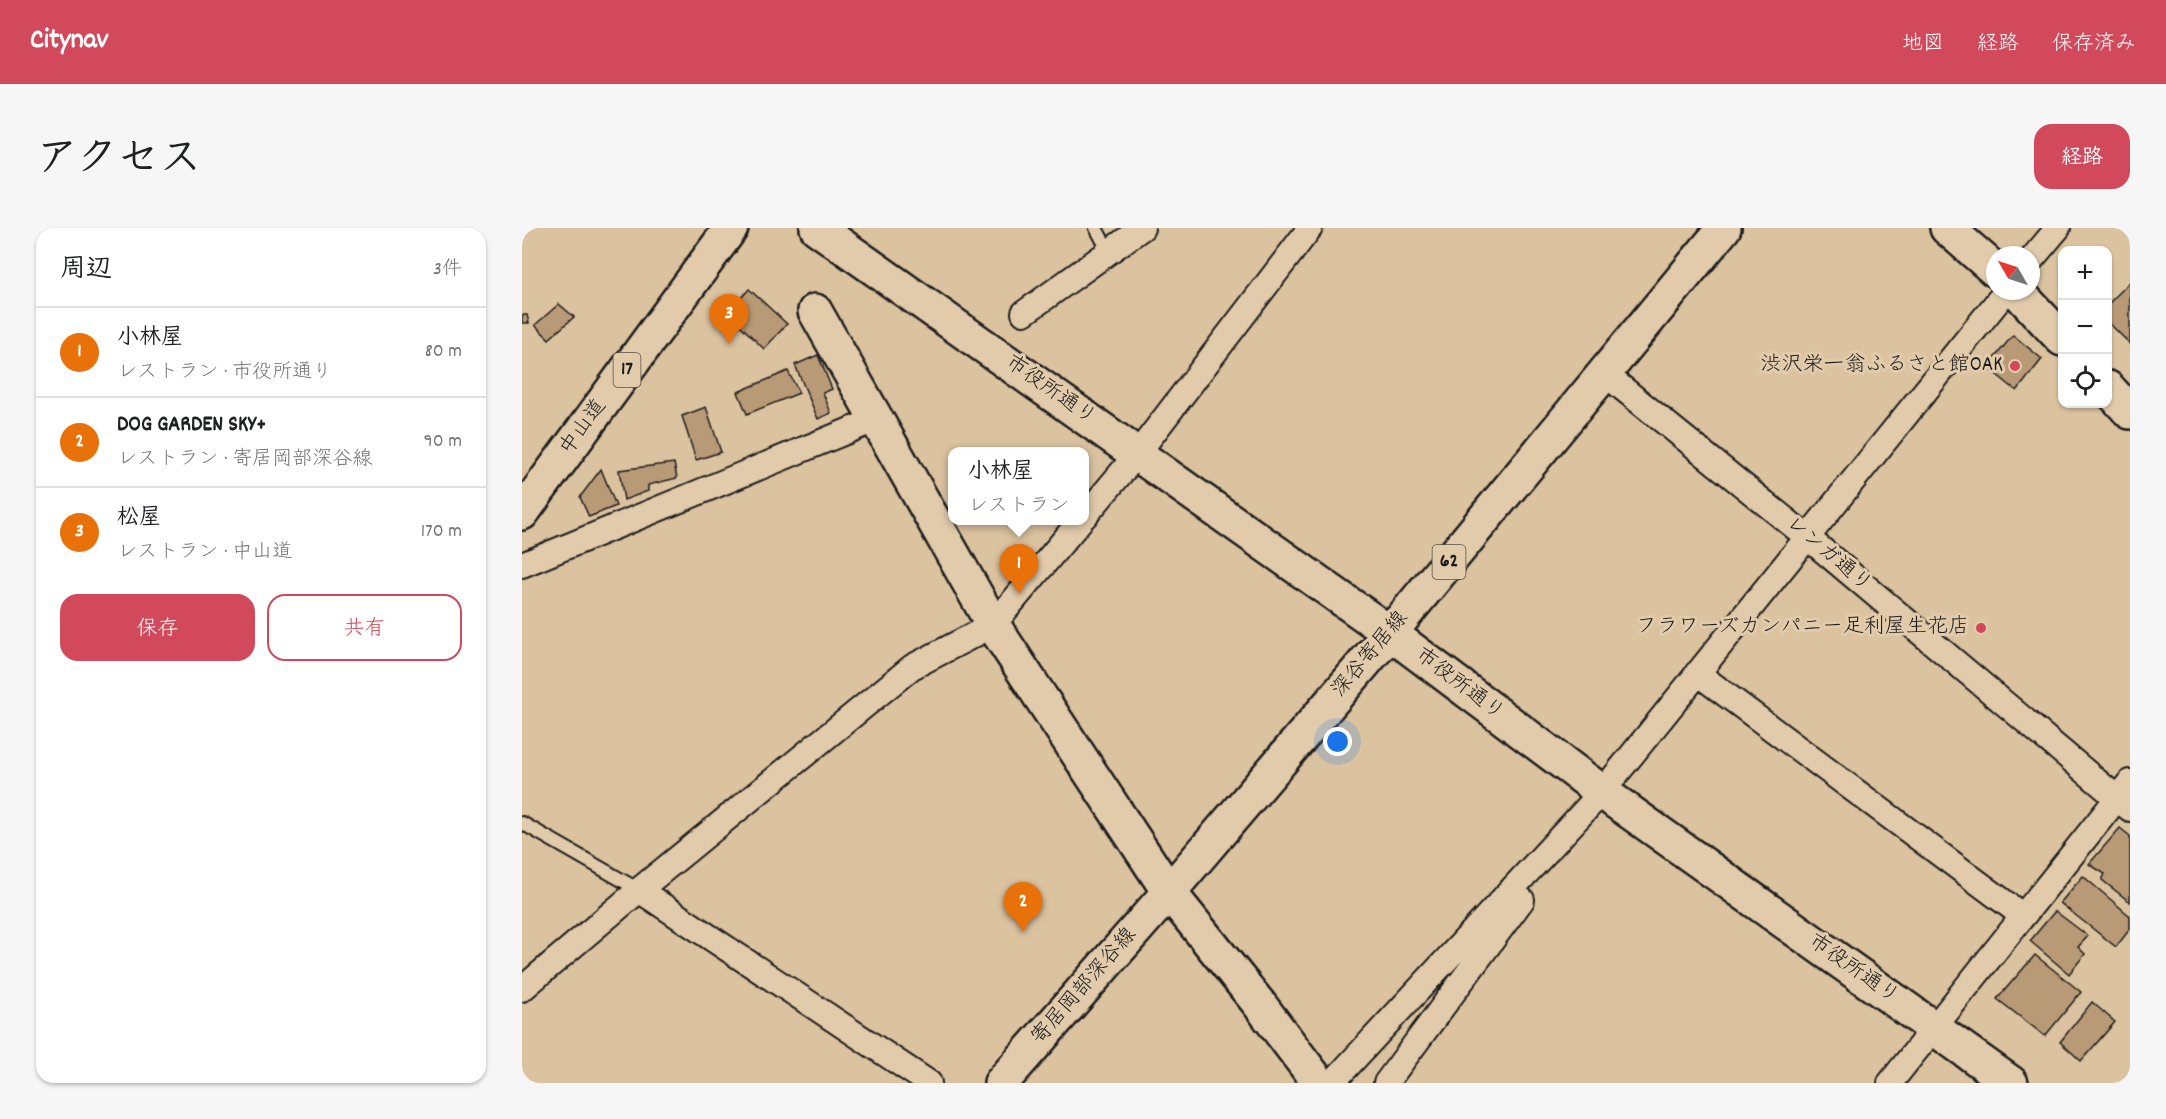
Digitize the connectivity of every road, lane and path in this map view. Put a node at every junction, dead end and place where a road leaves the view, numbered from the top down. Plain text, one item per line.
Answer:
1 (731, 228) edge
2 (817, 228) edge
3 (1096, 228) edge
4 (1142, 228) edge
5 (1310, 228) edge
6 (1724, 228) edge
7 (1947, 228) edge
8 (2058, 228) edge
9 (2040, 249) edge
10 (1109, 252) junction
11 (1986, 262) edge
12 (1999, 300) edge
13 (2025, 300) edge
14 (815, 311) dead end
15 (1024, 313) dead end
16 (2058, 335) edge
17 (1605, 374) junction
18 (2112, 392) edge
19 (2130, 412) edge
20 (877, 419) junction
21 (1138, 453) junction
22 (1089, 511) edge
23 (522, 513) edge
24 (1077, 525) edge
25 (1807, 537) junction
26 (522, 565) edge
27 (993, 625) junction
28 (1390, 633) junction
29 (1697, 673) junction
30 (1602, 792) junction
31 (2126, 796) edge
32 (522, 823) edge
33 (639, 890) junction
34 (1169, 892) junction
35 (2023, 916) junction
36 (522, 989) edge
37 (1933, 1028) junction
38 (929, 1083) edge
39 (1001, 1083) edge
40 (1319, 1083) edge
41 (1332, 1083) edge
42 (1386, 1083) edge
43 (1890, 1083) edge
44 (2011, 1083) edge

1 - 23 main road, 中山道 / 17
2 - 21 main road, 市役所通り
3 - 10 lane
4 - 10 street
5 - 21 street
6 - 17 main road, 深谷寄居線 / 62
7 - 11 main road
8 - 9 street
10 - 15 street
12 - 25 street
13 - 16 main road
14 - 20 main road
17 - 25 street, レンガ通り
17 - 28 main road, 深谷寄居線 / 62
18 - 19 main road
20 - 26 street
20 - 27 main road
21 - 22 street
21 - 28 main road, 市役所通り
24 - 27 street
25 - 29 street
25 - 31 street, レンガ通り
27 - 33 street
27 - 34 main road
28 - 30 main road, 市役所通り
28 - 34 main road, 深谷寄居線 / 62
29 - 30 street
29 - 35 street
30 - 37 main road, 市役所通り
30 - 41 street
30 - 42 street
31 - 35 street
32 - 33 lane
33 - 36 street
33 - 38 street
34 - 39 main road, 寄居岡部深谷線
34 - 40 main road
35 - 37 street
37 - 43 street
37 - 44 main road, 市役所通り

